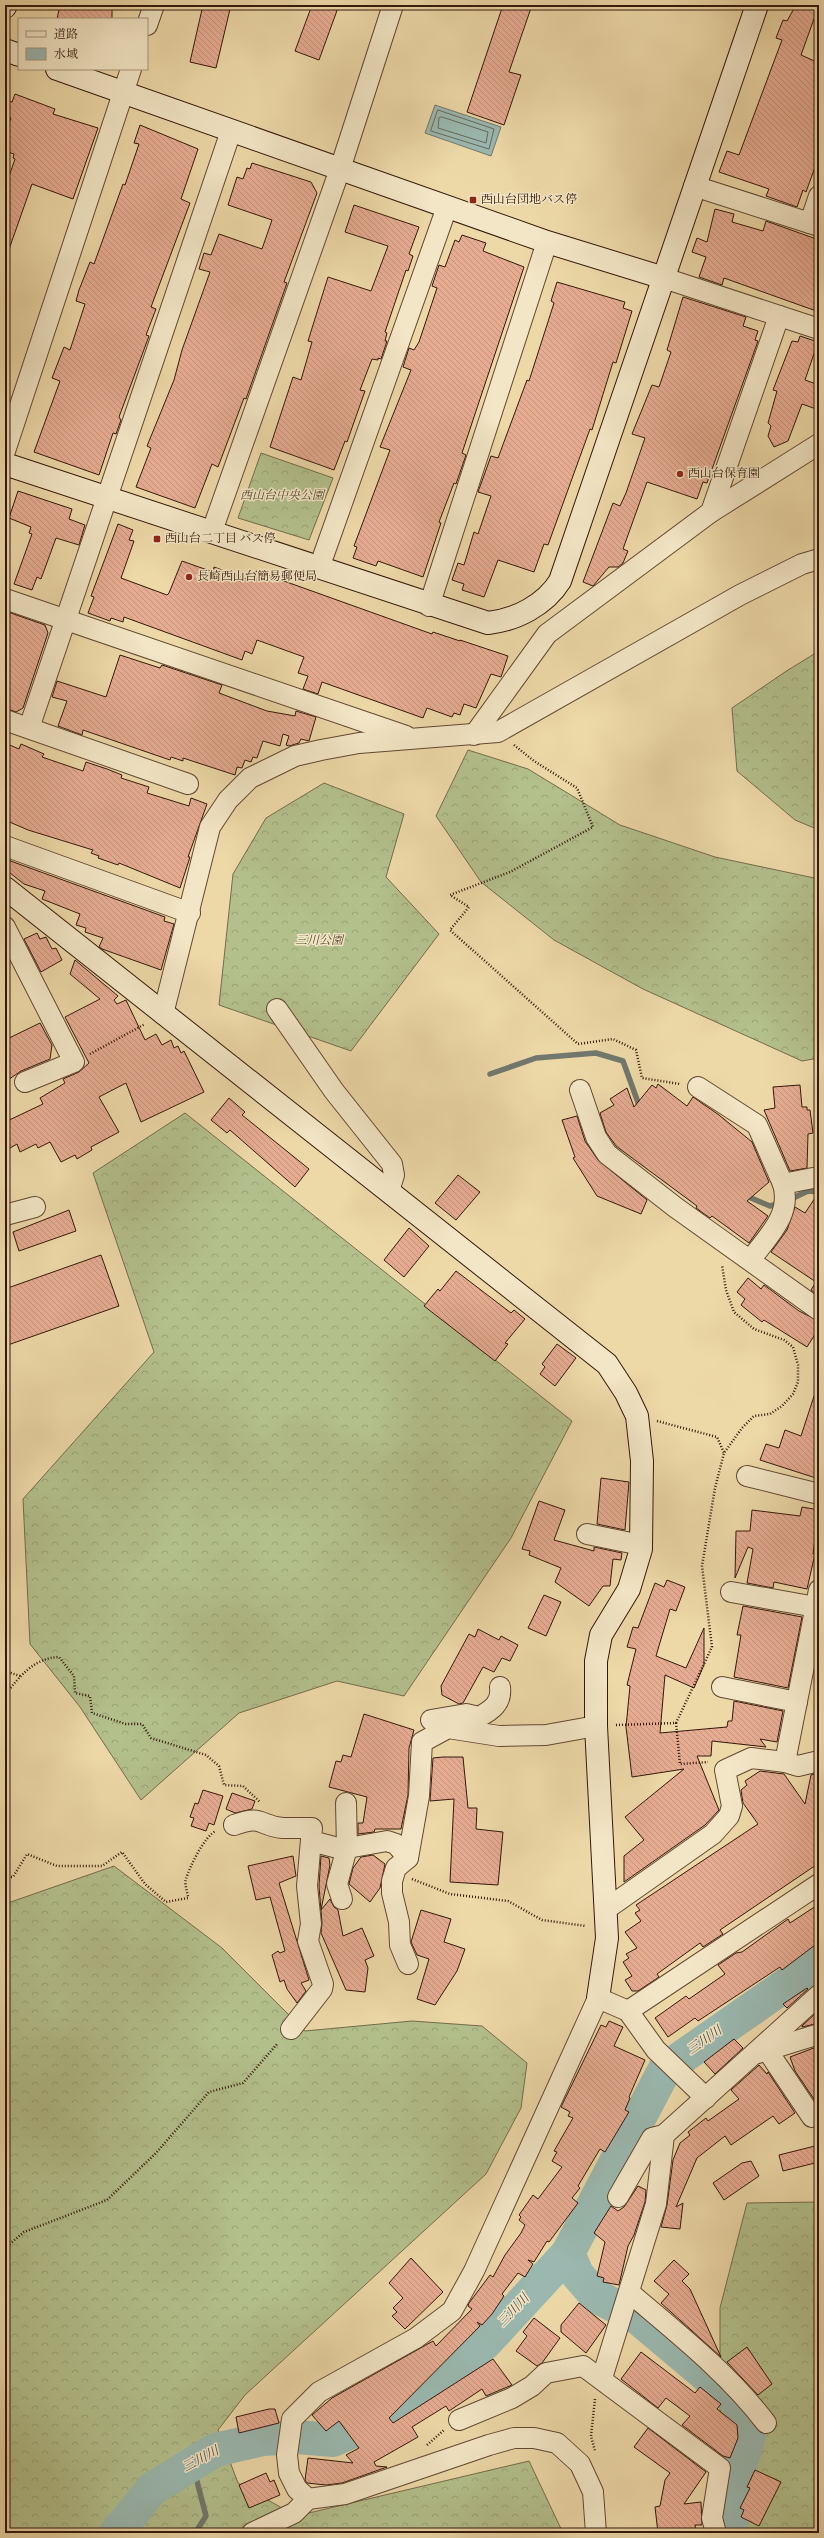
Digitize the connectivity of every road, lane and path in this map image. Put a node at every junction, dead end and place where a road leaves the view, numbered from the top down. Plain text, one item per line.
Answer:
1 (154, 5) edge
2 (393, 5) edge
3 (756, 5) edge
4 (148, 22) edge
5 (5, 50) edge
6 (18, 55) edge
7 (60, 70) edge
8 (131, 70) edge
9 (122, 93) junction
10 (231, 131) junction
11 (340, 169) junction
12 (694, 186) junction
13 (819, 196) edge
14 (447, 207) junction
15 (814, 224) edge
16 (547, 242) junction
17 (664, 278) junction
18 (779, 316) junction
19 (819, 329) edge
20 (819, 444) edge
21 (5, 451) edge
22 (5, 464) edge
23 (106, 498) junction
24 (711, 512) junction
25 (212, 531) junction
26 (819, 559) edge
27 (319, 568) junction
28 (5, 599) edge
29 (429, 606) junction
30 (532, 608) junction
31 (65, 619) junction
32 (547, 634) junction
33 (5, 720) edge
34 (29, 728) junction
35 (498, 732) junction
36 (474, 735) junction
37 (413, 739) junction
38 (188, 784) dead end
39 (5, 846) edge
40 (5, 888) edge
41 (190, 912) junction
42 (5, 926) edge
43 (277, 1009) dead end
44 (163, 1014) junction
45 (74, 1062) junction
46 (25, 1082) dead end
47 (698, 1087) joint
48 (580, 1090) dead end
49 (819, 1179) edge
50 (389, 1191) junction
51 (784, 1198) junction
52 (34, 1207) dead end
53 (5, 1215) edge
54 (724, 1241) junction
55 (750, 1259) junction
56 (819, 1310) edge
57 (637, 1416) junction
58 (724, 1453) junction
59 (747, 1476) dead end
60 (819, 1494) edge
61 (587, 1534) dead end
62 (641, 1545) junction
63 (731, 1592) dead end
64 (817, 1598) edge
65 (5, 1671) edge
66 (20, 1676) junction
67 (500, 1687) dead end
68 (722, 1687) dead end
69 (5, 1695) edge
70 (797, 1702) junction
71 (676, 1723) junction
72 (596, 1726) junction
73 (422, 1742) junction
74 (819, 1761) edge
75 (785, 1762) junction
76 (725, 1770) junction
77 (346, 1803) dead end
78 (261, 1820) junction
79 (234, 1825) joint
80 (311, 1841) junction
81 (347, 1848) junction
82 (408, 1858) junction
83 (5, 1877) edge
84 (819, 1884) edge
85 (342, 1900) dead end
86 (605, 1910) junction
87 (567, 1925) dead end
88 (408, 1964) dead end
89 (819, 1995) edge
90 (598, 1998) junction
91 (628, 2011) junction
92 (290, 2029) joint
93 (819, 2034) edge
94 (760, 2052) junction
95 (706, 2098) junction
96 (812, 2117) dead end
97 (664, 2136) junction
98 (618, 2197) dead end
99 (5, 2248) edge
100 (629, 2296) junction
101 (602, 2378) junction
102 (459, 2420) dead end
103 (766, 2423) dead end
104 (597, 2458) dead end
105 (308, 2498) junction
106 (252, 2533) edge
107 (596, 2533) edge
108 (716, 2533) edge

1 - 4 street
2 - 11 street
3 - 12 street
5 - 6 street
7 - 9 street
8 - 9 street
9 - 10 street
9 - 21 street
10 - 11 street
10 - 23 street
11 - 14 street
11 - 25 street
12 - 15 street
12 - 17 street
13 - 15 street
14 - 16 street
14 - 27 street
16 - 17 street
16 - 29 street
17 - 18 street
17 - 30 street
18 - 19 street
18 - 24 street
20 - 24 street
22 - 23 street
23 - 25 street
23 - 31 street
24 - 32 street
25 - 27 street
26 - 35 street
27 - 29 street
28 - 31 street
29 - 30 street
30 - 32 street
31 - 34 street
31 - 37 street
32 - 36 street
33 - 34 street
34 - 38 street
35 - 36 street
35 - 47 path
36 - 37 street
37 - 41 street
39 - 41 street
40 - 44 street
41 - 44 street
42 - 45 street
43 - 50 street
44 - 45 path
44 - 50 street
45 - 46 street
47 - 51 street
48 - 54 street
49 - 51 street
50 - 57 street
51 - 55 street
52 - 53 street
54 - 55 street
54 - 58 path
55 - 56 street
57 - 58 path
57 - 62 street
58 - 71 path
59 - 60 street
61 - 62 street
62 - 72 street
63 - 64 street
64 - 70 street
65 - 66 path
66 - 69 path
66 - 78 path
67 - 73 street
68 - 70 street
70 - 75 street
71 - 72 path
71 - 76 path
72 - 73 street
72 - 86 street
73 - 82 street
74 - 75 street
75 - 76 street
76 - 86 street
77 - 81 street
78 - 79 street
78 - 80 street
79 - 83 path
80 - 81 street
80 - 92 street
81 - 82 street
81 - 85 street
82 - 87 path
82 - 88 street
84 - 91 street
86 - 90 street
89 - 94 street
90 - 91 street
90 - 105 street
91 - 95 street
92 - 99 path
93 - 94 street
94 - 95 street
94 - 96 street
95 - 97 street
97 - 98 street
97 - 100 street
100 - 101 street
100 - 103 street
101 - 102 street
101 - 104 path
101 - 108 street
105 - 106 street
105 - 107 street

